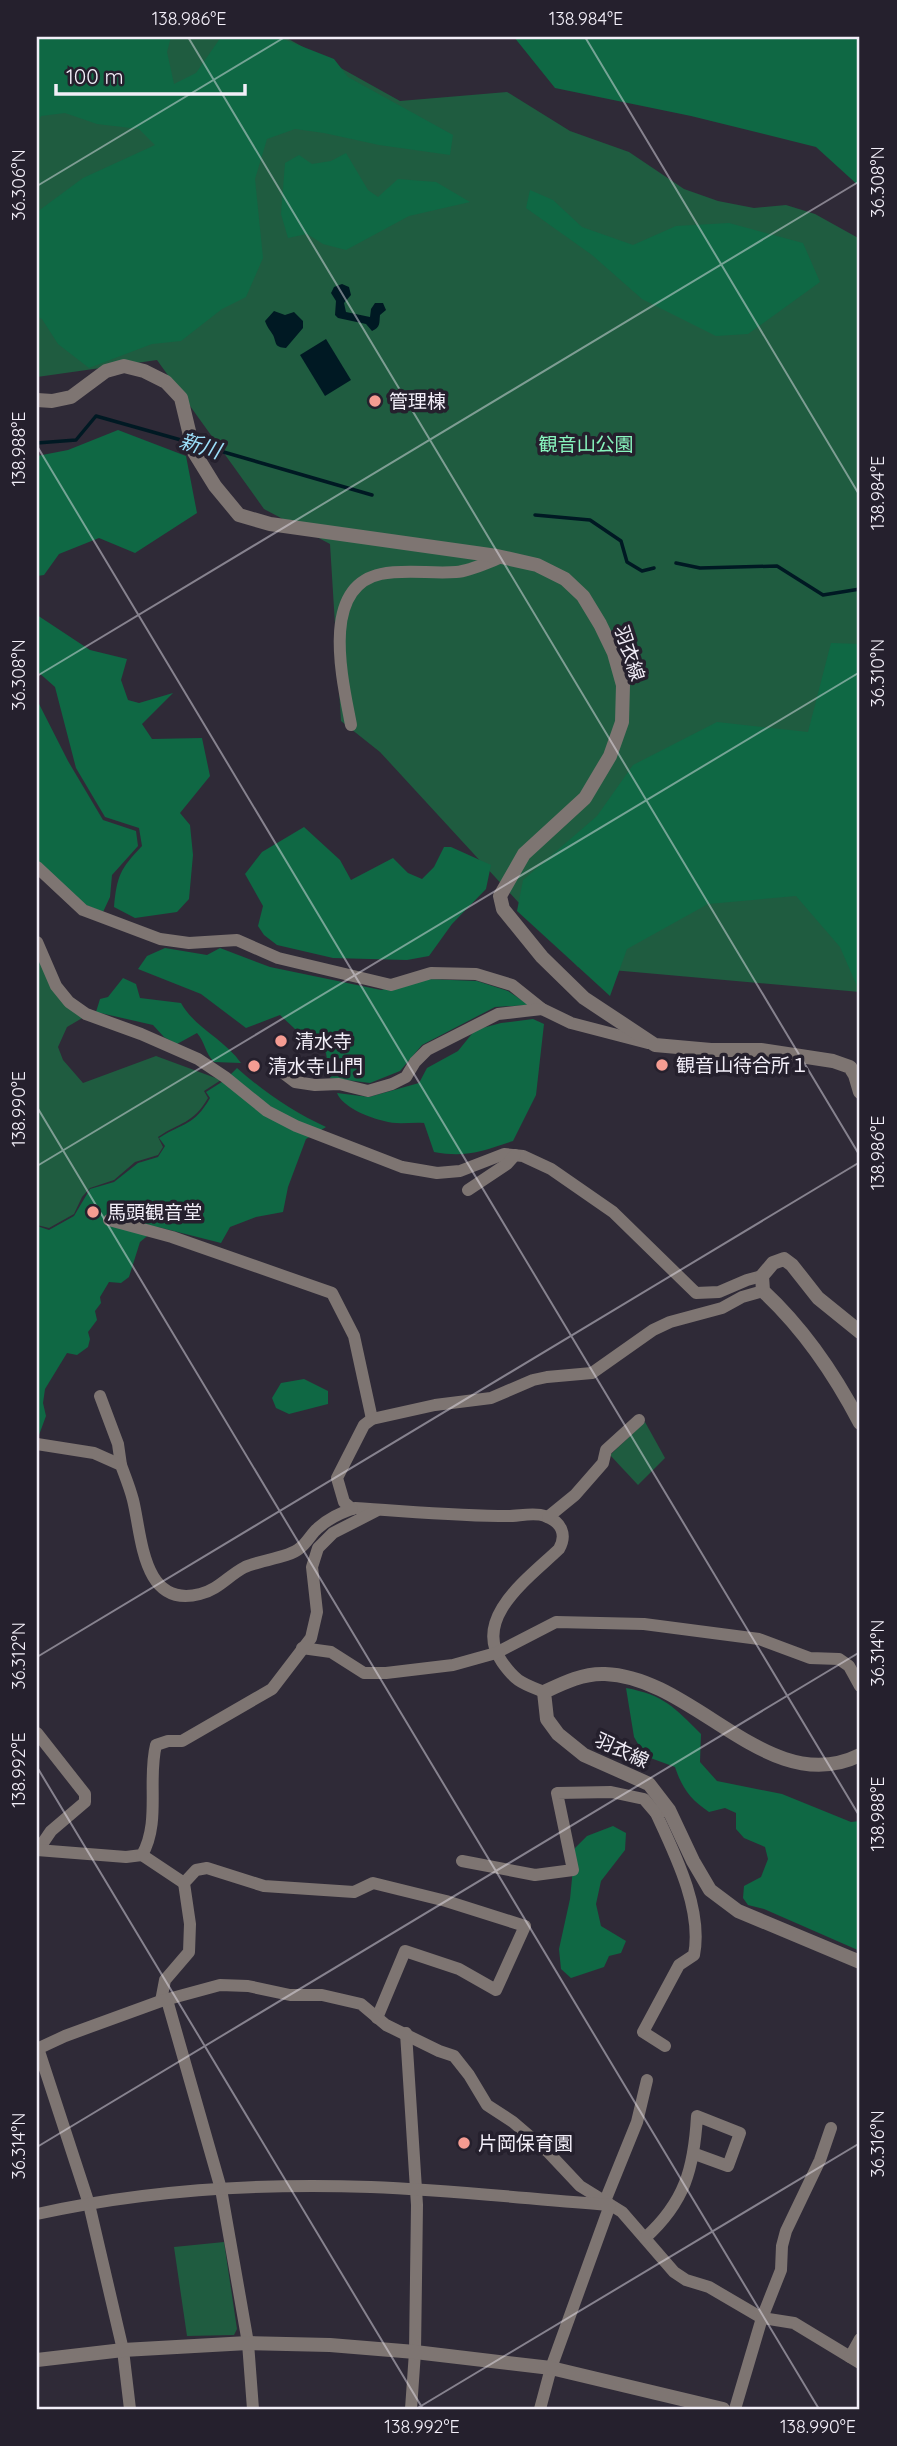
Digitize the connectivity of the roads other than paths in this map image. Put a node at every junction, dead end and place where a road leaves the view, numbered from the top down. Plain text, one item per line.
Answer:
1 (37, 400) edge
2 (502, 557) junction
3 (351, 725) dead end
4 (37, 867) edge
5 (37, 942) edge
6 (542, 1009) junction
7 (655, 1045) junction
8 (278, 1069) dead end
9 (858, 1072) edge
10 (860, 1092) edge
11 (514, 1155) junction
12 (468, 1190) dead end
13 (109, 1220) dead end
14 (763, 1284) junction
15 (860, 1332) edge
16 (100, 1396) dead end
17 (372, 1419) junction
18 (639, 1420) dead end
19 (860, 1423) edge
20 (37, 1444) edge
21 (121, 1465) junction
22 (352, 1509) junction
23 (379, 1509) junction
24 (548, 1517) junction
25 (302, 1648) junction
26 (496, 1653) junction
27 (860, 1685) edge
28 (544, 1692) junction
29 (37, 1733) edge
30 (860, 1755) edge
31 (663, 1811) junction
32 (37, 1850) edge
33 (142, 1855) junction
34 (462, 1861) dead end
35 (184, 1883) junction
36 (860, 1962) edge
37 (164, 2001) junction
38 (377, 2018) junction
39 (405, 2033) junction
40 (665, 2046) dead end
41 (37, 2049) edge
42 (647, 2080) dead end
43 (831, 2128) dead end
44 (695, 2154) junction
45 (221, 2189) junction
46 (416, 2189) junction
47 (607, 2203) junction
48 (89, 2204) junction
49 (37, 2214) edge
50 (645, 2238) junction
51 (762, 2318) junction
52 (860, 2339) edge
53 (248, 2343) junction
54 (123, 2350) junction
55 (415, 2351) junction
56 (37, 2360) edge
57 (855, 2360) edge
58 (551, 2368) junction
59 (130, 2409) edge
60 (254, 2409) edge
61 (411, 2409) edge
62 (540, 2409) edge
63 (723, 2409) edge
64 (735, 2409) edge

1 - 2 street, 羽衣線
2 - 3 street
2 - 7 street, 羽衣線
4 - 6 street
5 - 11 street
6 - 7 street
6 - 8 street
7 - 9 street, 羽衣線
9 - 10 street, 羽衣線
11 - 12 street
11 - 14 street
13 - 17 street
14 - 15 street
14 - 17 street
14 - 19 street
16 - 21 street
17 - 22 street
18 - 24 street
20 - 21 street
21 - 22 street
22 - 23 street
23 - 24 street
23 - 25 street
24 - 26 street
25 - 26 street
25 - 33 street
26 - 27 street
26 - 28 street
28 - 30 street
28 - 31 street, 羽衣線
29 - 32 street
31 - 34 street
31 - 36 street, 羽衣線
31 - 40 street
32 - 33 street
33 - 35 street
35 - 37 street
35 - 38 street
37 - 38 street
37 - 41 street
37 - 45 street
38 - 39 street
39 - 46 street
39 - 47 street
41 - 48 street
42 - 47 street
43 - 51 street
44 - 44 street
44 - 50 street
45 - 46 street
45 - 48 street
45 - 53 street
46 - 47 street
46 - 55 street
47 - 50 street
47 - 58 street
48 - 49 street
48 - 54 street
50 - 51 street
51 - 57 street
51 - 64 street
52 - 57 street
53 - 54 street
53 - 55 street
53 - 60 street
54 - 56 street
54 - 59 street
55 - 58 street
55 - 61 street
58 - 62 street
58 - 63 street

